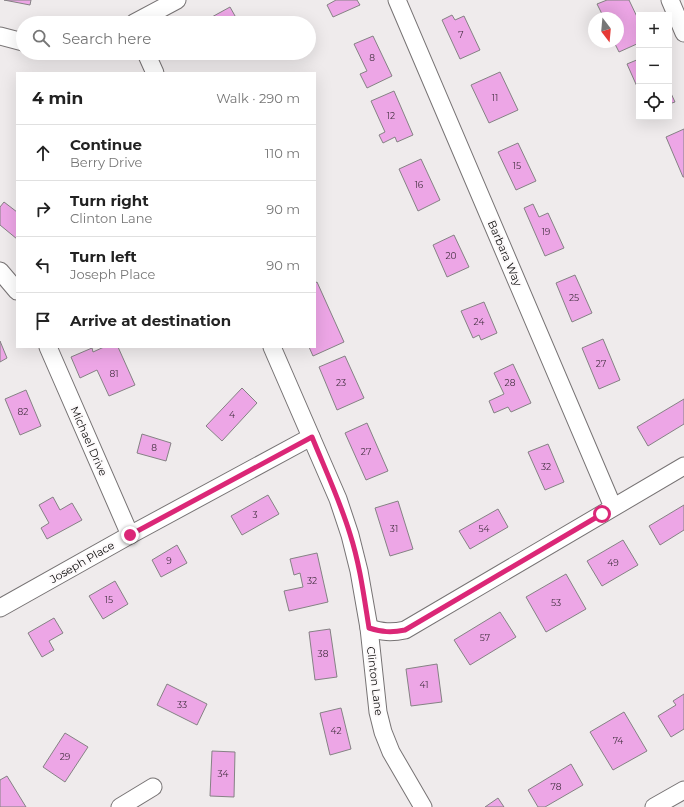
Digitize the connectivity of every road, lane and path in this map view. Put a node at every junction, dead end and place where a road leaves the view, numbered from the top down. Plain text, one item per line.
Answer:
1 (177, 0) edge
2 (397, 0) edge
3 (670, 0) edge
4 (147, 16) edge
5 (684, 34) edge
6 (0, 36) edge
7 (16, 40) edge
8 (149, 60) edge
9 (155, 72) edge
10 (0, 271) edge
11 (16, 290) edge
12 (48, 348) edge
13 (272, 348) edge
14 (312, 437) junction
15 (684, 466) edge
16 (613, 507) junction
17 (130, 535) junction
18 (0, 608) edge
19 (369, 628) junction
20 (153, 787) dead end
21 (684, 790) edge
22 (120, 807) edge
23 (423, 807) edge
24 (654, 807) edge

1 - 4 street
2 - 16 street, Barbara Way
3 - 5 street
6 - 7 street
8 - 9 street
10 - 11 street
12 - 17 street, Michael Drive
13 - 14 street, Clinton Lane
14 - 17 street, Joseph Place
14 - 19 street, Clinton Lane
15 - 16 street
16 - 19 street
17 - 18 street, Joseph Place
19 - 23 street, Clinton Lane
20 - 22 street
21 - 24 street

